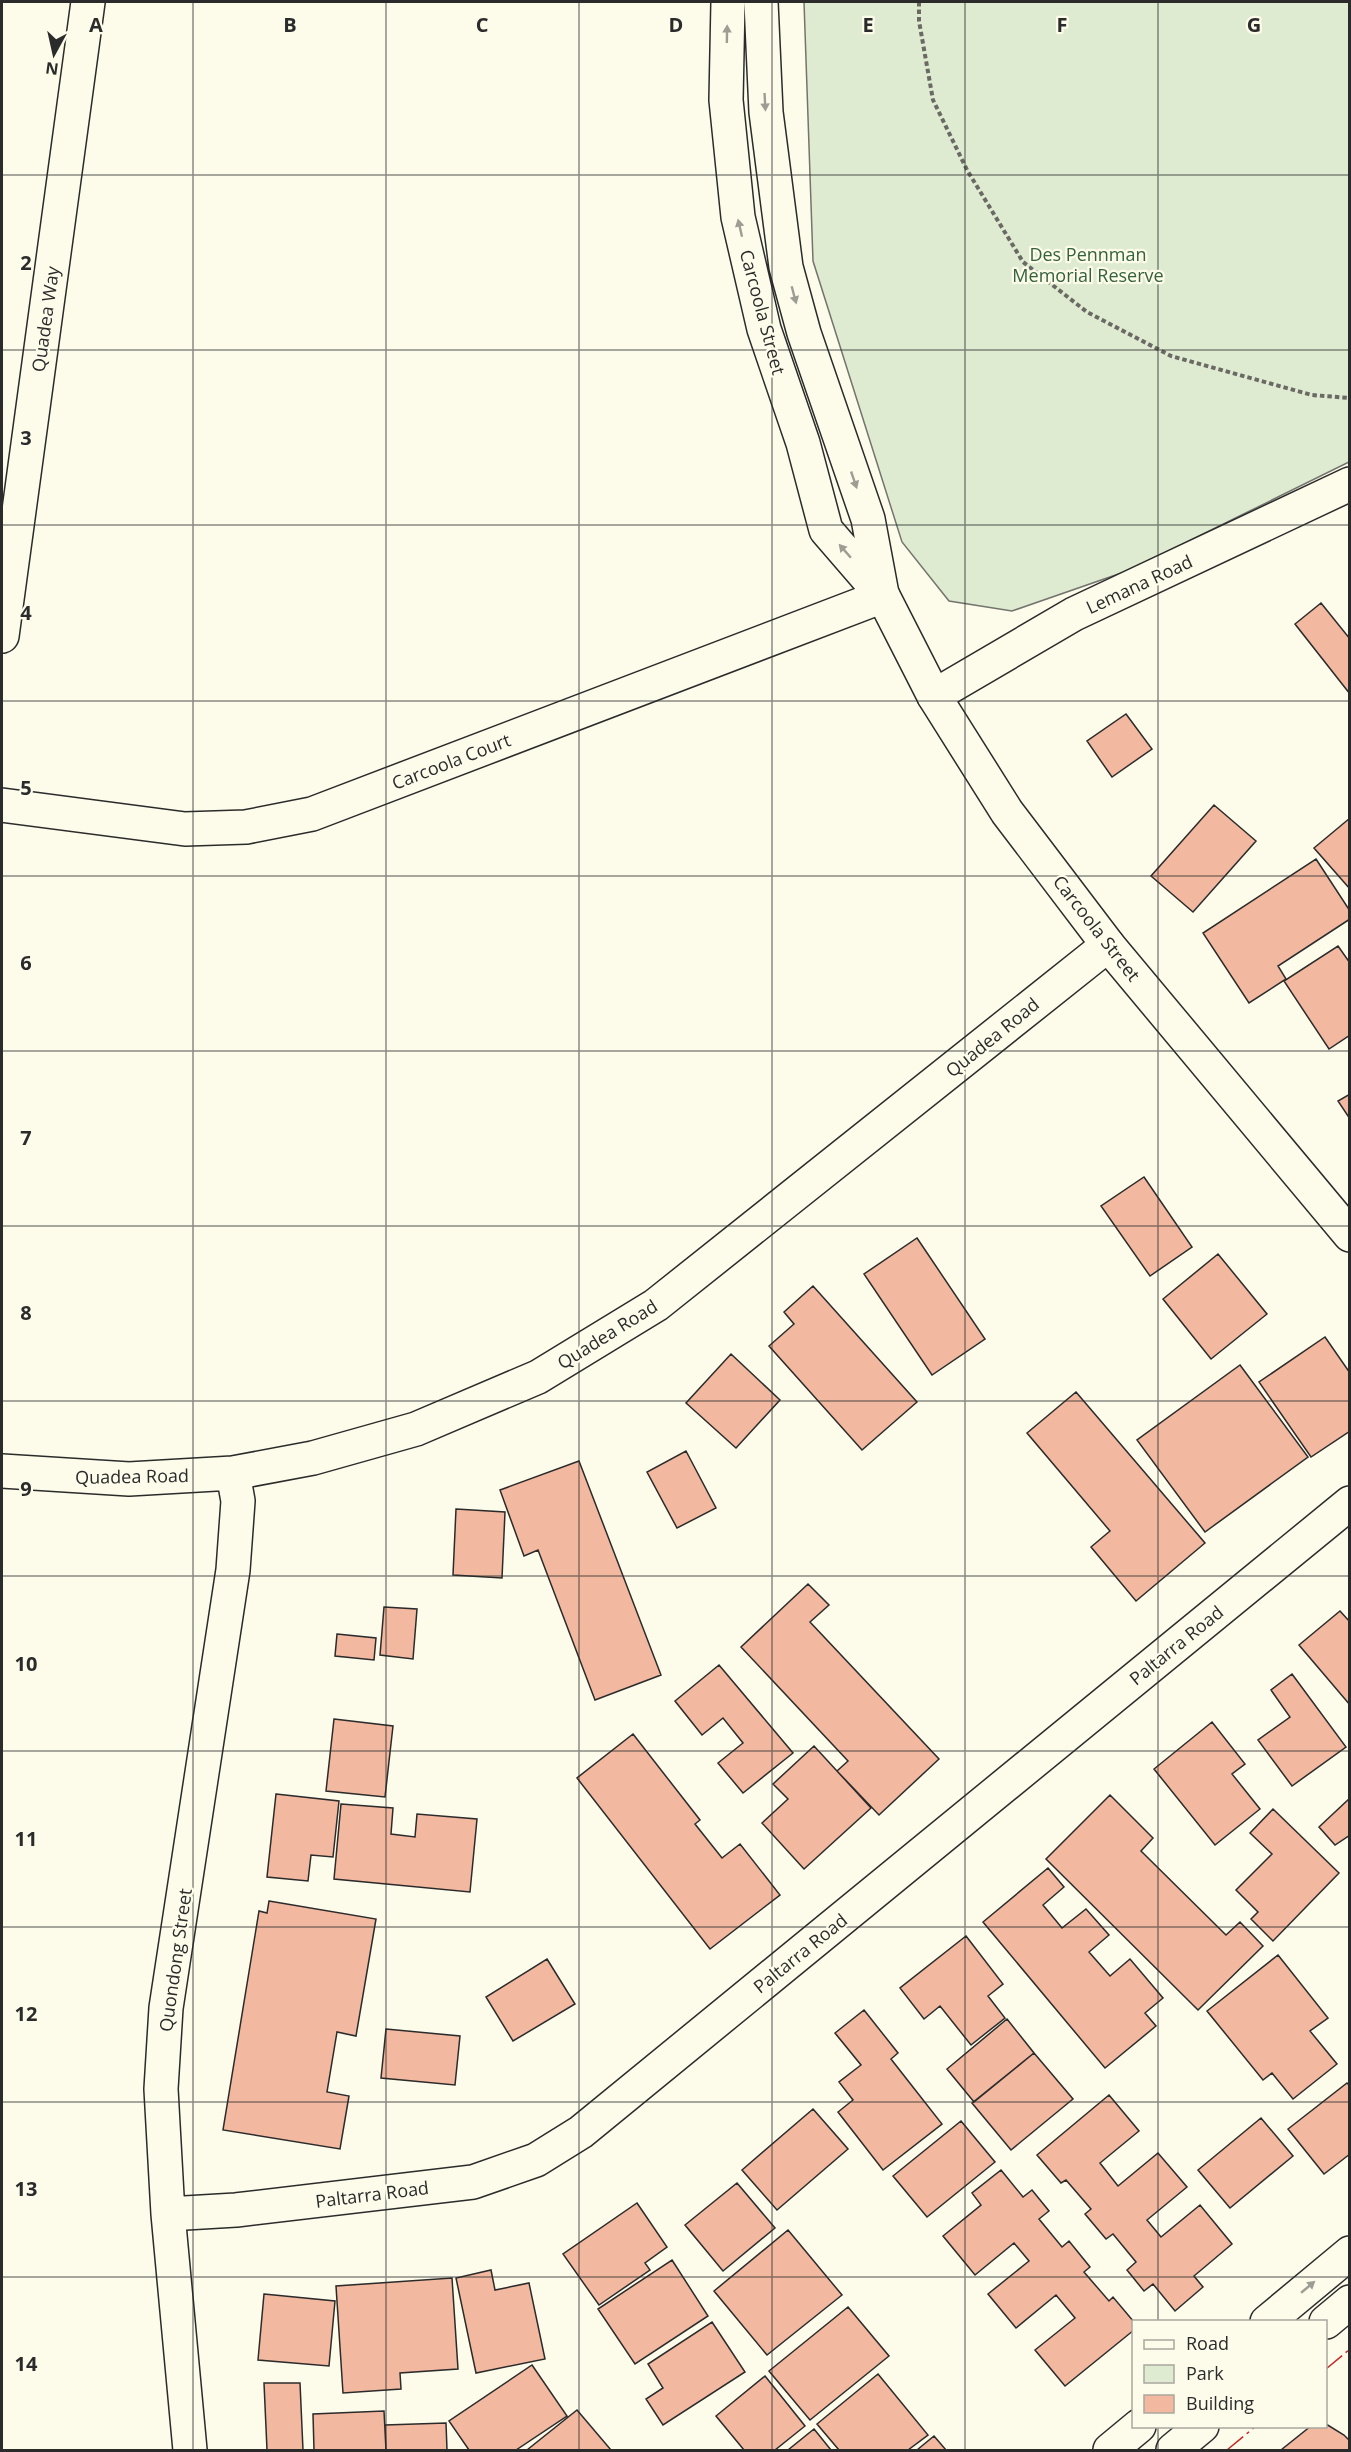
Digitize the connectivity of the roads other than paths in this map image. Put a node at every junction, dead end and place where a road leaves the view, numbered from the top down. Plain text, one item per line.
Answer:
1 (88, 2) edge
2 (728, 2) edge
3 (761, 2) edge
4 (1350, 484) edge
5 (883, 596) junction
6 (2, 636) edge
7 (934, 696) junction
8 (2, 805) edge
9 (1108, 945) junction
10 (1350, 1235) edge
11 (2, 1471) edge
12 (232, 1473) junction
13 (1350, 1503) edge
14 (168, 2214) junction
15 (1350, 2253) edge
16 (1350, 2302) edge
17 (1269, 2320) edge
18 (1327, 2321) edge
19 (1138, 2428) edge
20 (1201, 2428) edge
21 (190, 2451) edge
22 (1110, 2451) edge
23 (1173, 2451) edge

1 - 6 street, Quadea Way
5 -> 2 street, Carcoola Street
3 -> 5 street, Carcoola Street
4 - 7 street, Lemana Road
5 - 7 street, Carcoola Street
5 - 8 street, Carcoola Court
7 - 9 street, Carcoola Street
9 - 10 street, Carcoola Street
9 - 12 street, Quadea Road
11 - 12 street, Quadea Road
12 - 14 street, Quondong Street
13 - 14 street, Paltarra Road
14 - 21 street, Quondong Street
17 -> 15 street
16 - 18 street
19 - 22 street
20 - 23 street

